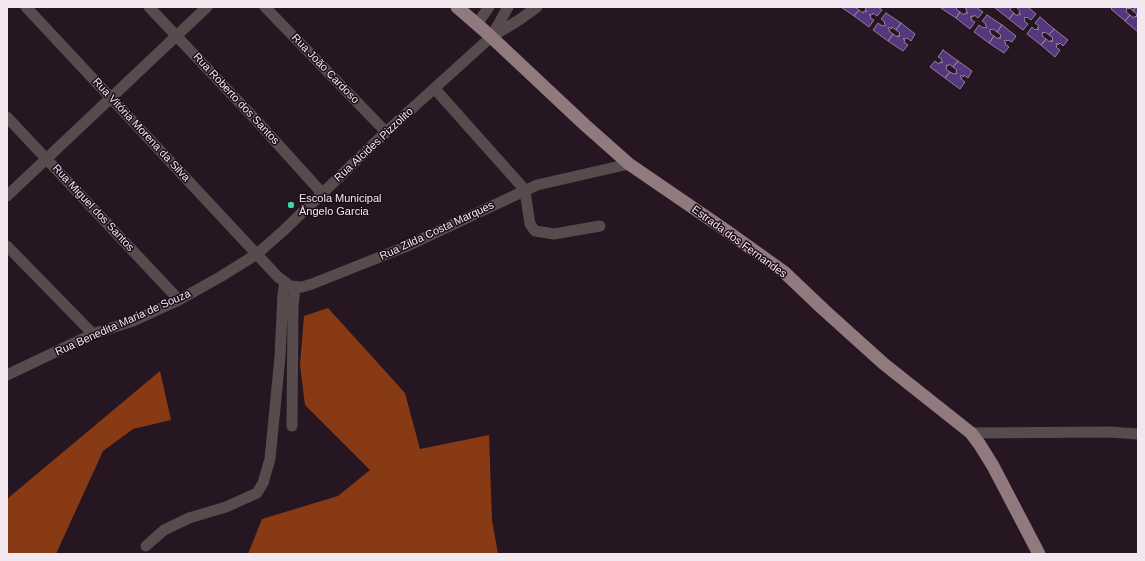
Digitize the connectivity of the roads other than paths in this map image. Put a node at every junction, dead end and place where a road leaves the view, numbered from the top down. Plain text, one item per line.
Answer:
1 (26, 7) edge
2 (149, 7) edge
3 (207, 7) edge
4 (265, 7) edge
5 (457, 7) edge
6 (489, 7) edge
7 (508, 7) edge
8 (537, 7) edge
9 (477, 24) junction
10 (176, 35) junction
11 (491, 37) junction
12 (435, 89) junction
13 (111, 98) junction
14 (7, 117) edge
15 (386, 132) junction
16 (47, 159) junction
17 (629, 164) junction
18 (525, 190) junction
19 (322, 193) junction
20 (7, 196) edge
21 (600, 226) dead end
22 (7, 246) edge
23 (257, 254) junction
24 (290, 285) junction
25 (179, 300) junction
26 (93, 334) junction
27 (7, 375) edge
28 (292, 426) dead end
29 (971, 433) junction
30 (1138, 434) edge
31 (146, 546) dead end
32 (1039, 554) edge

1 - 13 street, Rua Vitória Morena da Silva
2 - 10 street, Rua Roberto dos Santos
3 - 10 street
4 - 15 street, Rua João Cardoso
5 - 9 main road, Estrada dos Fernandes
6 - 9 street
7 - 11 street
8 - 11 street
9 - 11 main road, Estrada dos Fernandes
10 - 13 street
10 - 19 street, Rua Roberto dos Santos
11 - 12 street, Rua Alcides Pizzolito
11 - 17 main road, Estrada dos Fernandes
12 - 15 street, Rua Alcides Pizzolito
12 - 18 street
13 - 16 street
13 - 23 street, Rua Vitória Morena da Silva
14 - 16 street, Rua Miguel dos Santos
15 - 19 street, Rua Alcides Pizzolito
16 - 20 street
16 - 25 street, Rua Miguel dos Santos
17 - 18 street, Rua Zilda Costa Marques
17 - 29 main road, Estrada dos Fernandes
18 - 21 street
18 - 24 street, Rua Zilda Costa Marques
19 - 23 street, Rua Alcides Pizzolito
22 - 26 street
23 - 24 street
23 - 25 street, Rua Benedita Maria de Souza
24 - 28 street
24 - 31 street
25 - 26 street, Rua Benedita Maria de Souza
26 - 27 street, Rua Benedita Maria de Souza
29 - 30 street
29 - 32 main road, Estrada dos Fernandes

